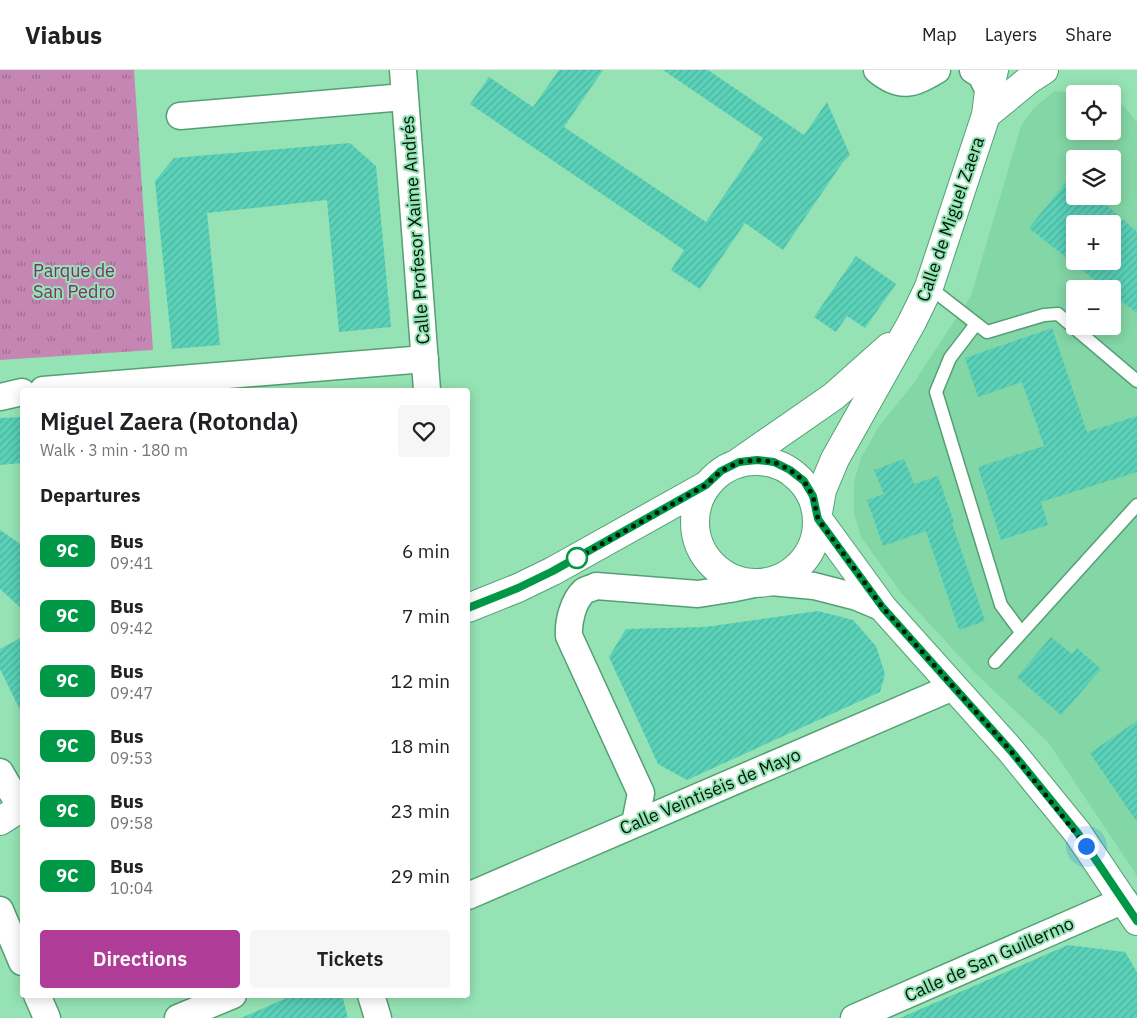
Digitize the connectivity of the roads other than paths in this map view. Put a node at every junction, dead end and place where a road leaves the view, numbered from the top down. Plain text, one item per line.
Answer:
1 (402, 70) edge
2 (877, 70) edge
3 (937, 70) edge
4 (1044, 70) edge
5 (985, 87) edge
6 (404, 97) junction
7 (180, 116) dead end
8 (929, 287) junction
9 (912, 322) junction
10 (976, 324) junction
11 (425, 359) junction
12 (1137, 381) edge
13 (68, 388) edge
14 (427, 388) edge
15 (20, 392) edge
16 (0, 397) edge
17 (739, 462) junction
18 (706, 485) junction
19 (1137, 505) edge
20 (818, 516) junction
21 (762, 583) junction
22 (470, 607) edge
23 (883, 608) junction
24 (1021, 632) junction
25 (995, 662) dead end
26 (953, 687) junction
27 (0, 772) edge
28 (14, 812) edge
29 (635, 824) junction
30 (470, 895) edge
31 (0, 910) edge
32 (1131, 911) edge
33 (20, 957) edge
34 (38, 998) edge
35 (226, 998) edge
36 (372, 998) edge
37 (47, 1018) edge
38 (178, 1018) edge
39 (378, 1018) edge
40 (854, 1018) edge

1 - 6 street, Calle Profesor Xaime Andrés
2 - 3 street
4 - 5 street, Calle de Miguel Zaera
5 - 8 street, Calle de Miguel Zaera
6 - 7 street
6 - 11 street, Calle Profesor Xaime Andrés
8 - 9 street, Calle de Miguel Zaera
8 - 10 lane
9 - 17 street, Calle de Miguel Zaera
9 - 20 street, Calle de Miguel Zaera
10 - 12 lane
10 - 24 lane
11 - 13 street
11 - 14 street, Calle Profesor Xaime Andrés
15 - 16 street
17 - 18 street
17 - 20 street
18 - 21 street
18 - 22 street
19 - 24 lane
20 - 21 street
20 - 23 street
21 - 23 street
21 - 29 street
23 - 26 street
24 - 25 lane
26 - 29 street, Calle Veintiséis de Mayo
26 - 32 street
27 - 28 street
29 - 30 street, Calle Veintiséis de Mayo
31 - 33 street
32 - 40 street, Calle de San Guillermo
34 - 37 street
35 - 38 street
36 - 39 street

